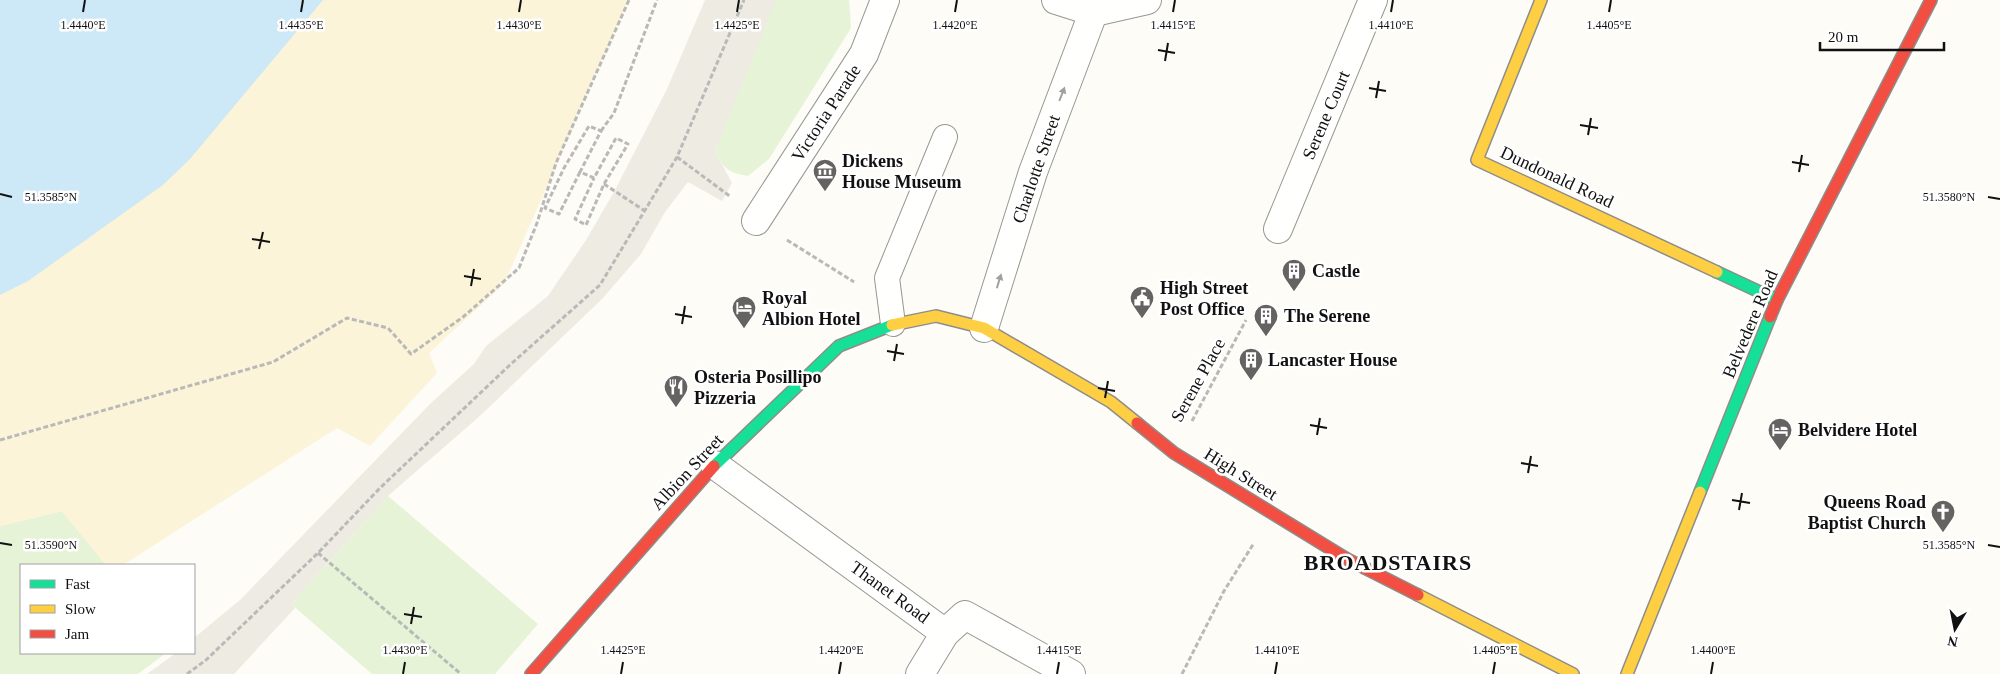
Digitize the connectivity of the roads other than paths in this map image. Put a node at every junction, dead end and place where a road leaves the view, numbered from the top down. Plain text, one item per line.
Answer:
1 (885, 0) edge
2 (1056, 0) edge
3 (1147, 0) edge
4 (1373, 0) edge
5 (1541, 0) edge
6 (1931, 0) edge
7 (1096, 6) edge
8 (946, 137) dead end
9 (756, 221) dead end
10 (1278, 229) dead end
11 (1777, 300) junction
12 (893, 324) junction
13 (984, 328) junction
14 (715, 465) junction
15 (945, 633) junction
16 (531, 674) edge
17 (920, 674) edge
18 (1071, 674) edge
19 (1573, 674) edge
20 (1627, 674) edge

1 - 9 street, Victoria Parade
2 - 7 street
3 - 7 street
4 - 10 street, Serene Court
5 - 11 main road, Dundonald Road
6 - 11 main road, Belvedere Road
13 -> 7 street, Charlotte Street
8 - 12 lane
11 - 20 main road, Belvedere Road
12 - 13 main road, High Street
12 - 14 main road, Albion Street
13 - 19 main road, High Street
14 - 15 street, Thanet Road
14 - 16 main road, Albion Street
15 - 17 street
15 - 18 street, Thanet Road

